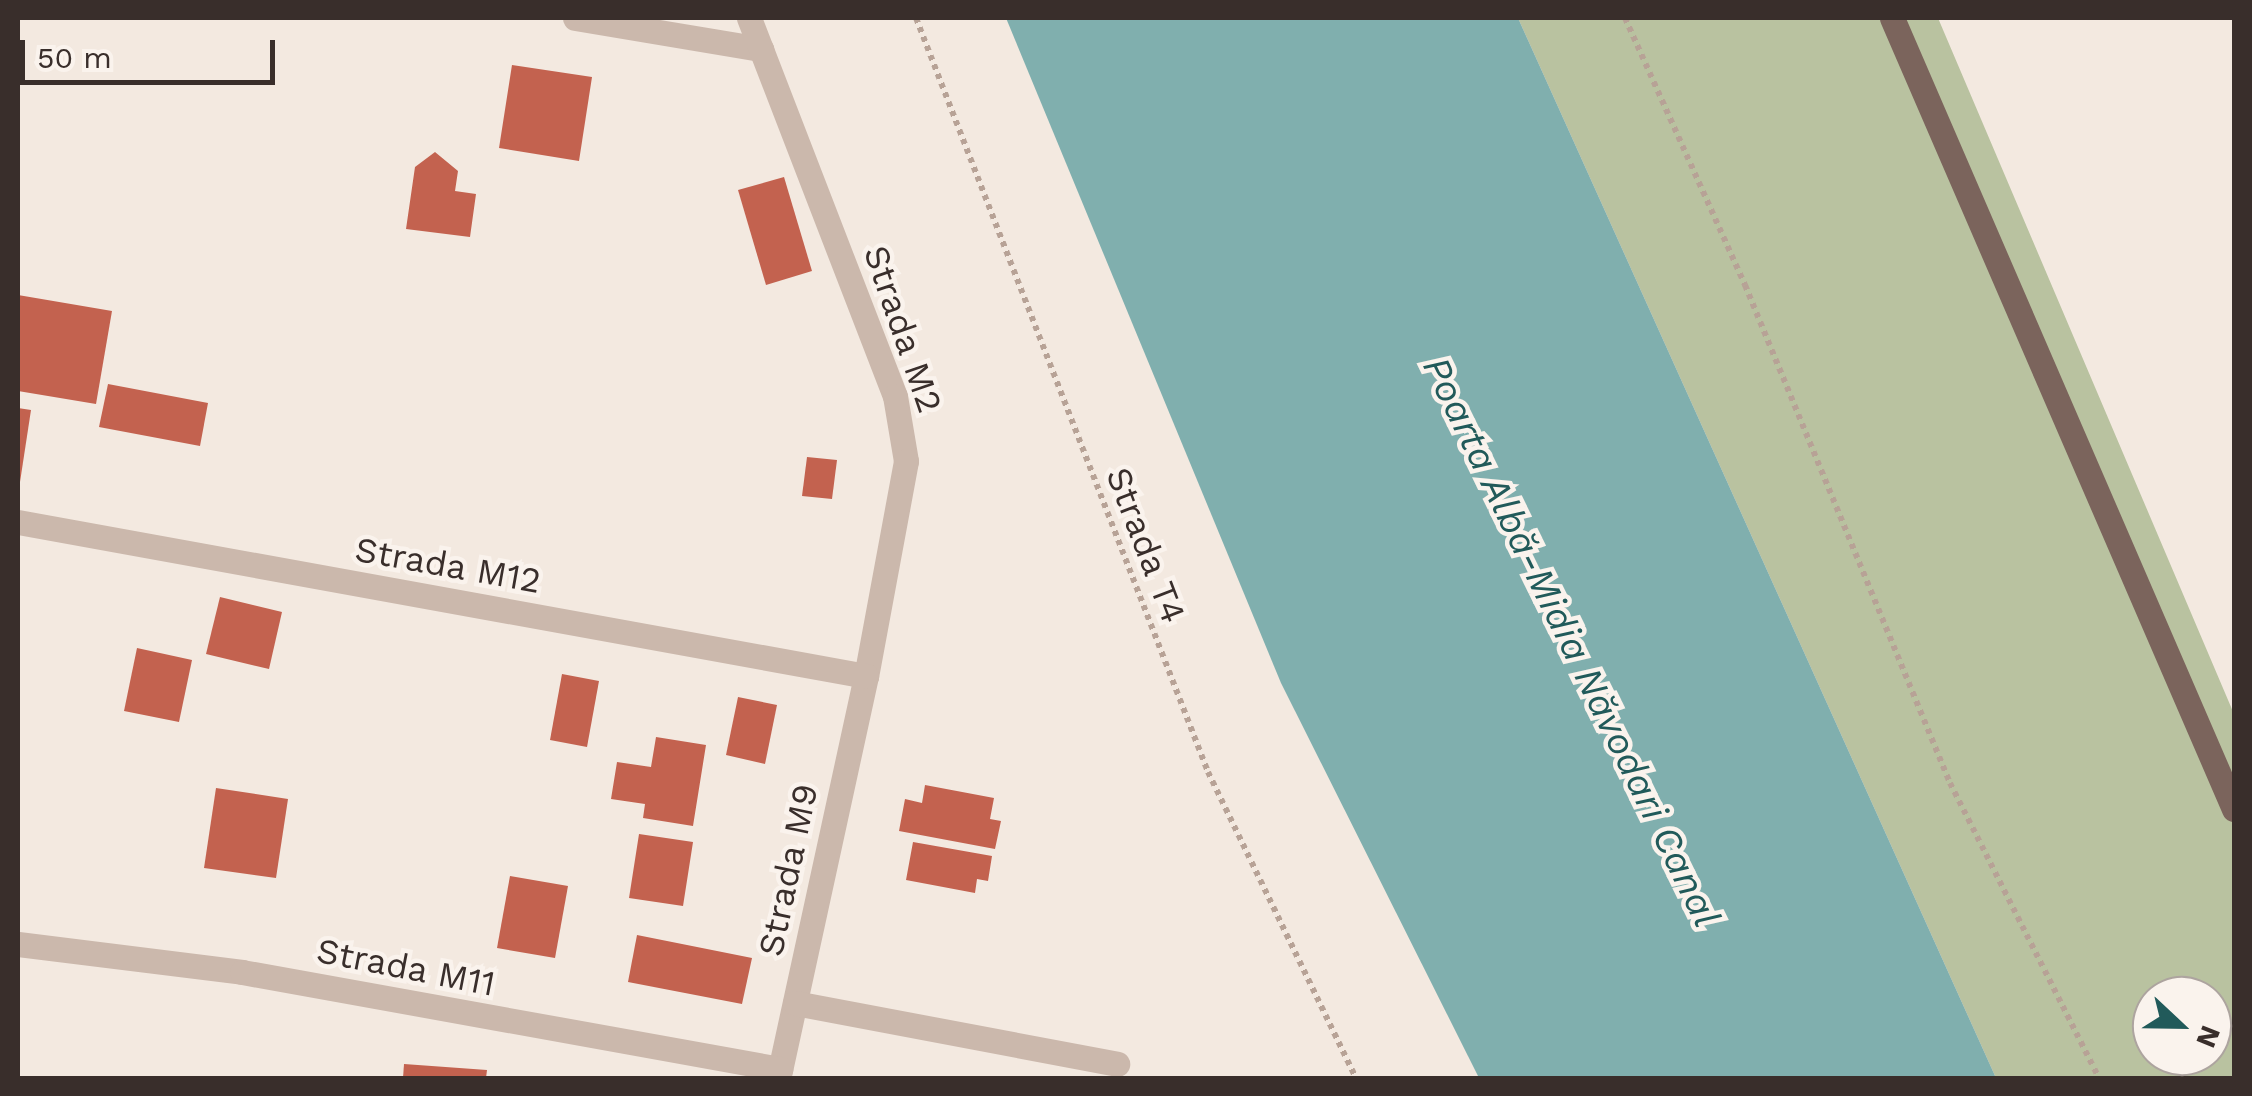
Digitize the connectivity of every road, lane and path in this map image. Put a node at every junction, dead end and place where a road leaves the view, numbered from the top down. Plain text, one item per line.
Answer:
1 (575, 18) edge
2 (749, 18) edge
3 (916, 18) edge
4 (1625, 18) edge
5 (1892, 18) edge
6 (761, 49) junction
7 (18, 522) edge
8 (866, 676) junction
9 (2234, 810) edge
10 (18, 944) edge
11 (795, 1002) junction
12 (1118, 1064) dead end
13 (779, 1074) edge
14 (1356, 1078) edge
15 (2100, 1078) edge

1 - 6 street
2 - 6 street, Strada M2
3 - 14 path, Strada T4
4 - 15 path
5 - 9 main road
6 - 8 street, Strada M2
7 - 8 street, Strada M12
8 - 11 street, Strada M9
10 - 13 street, Strada M11
11 - 12 street
11 - 13 street, Strada M9

